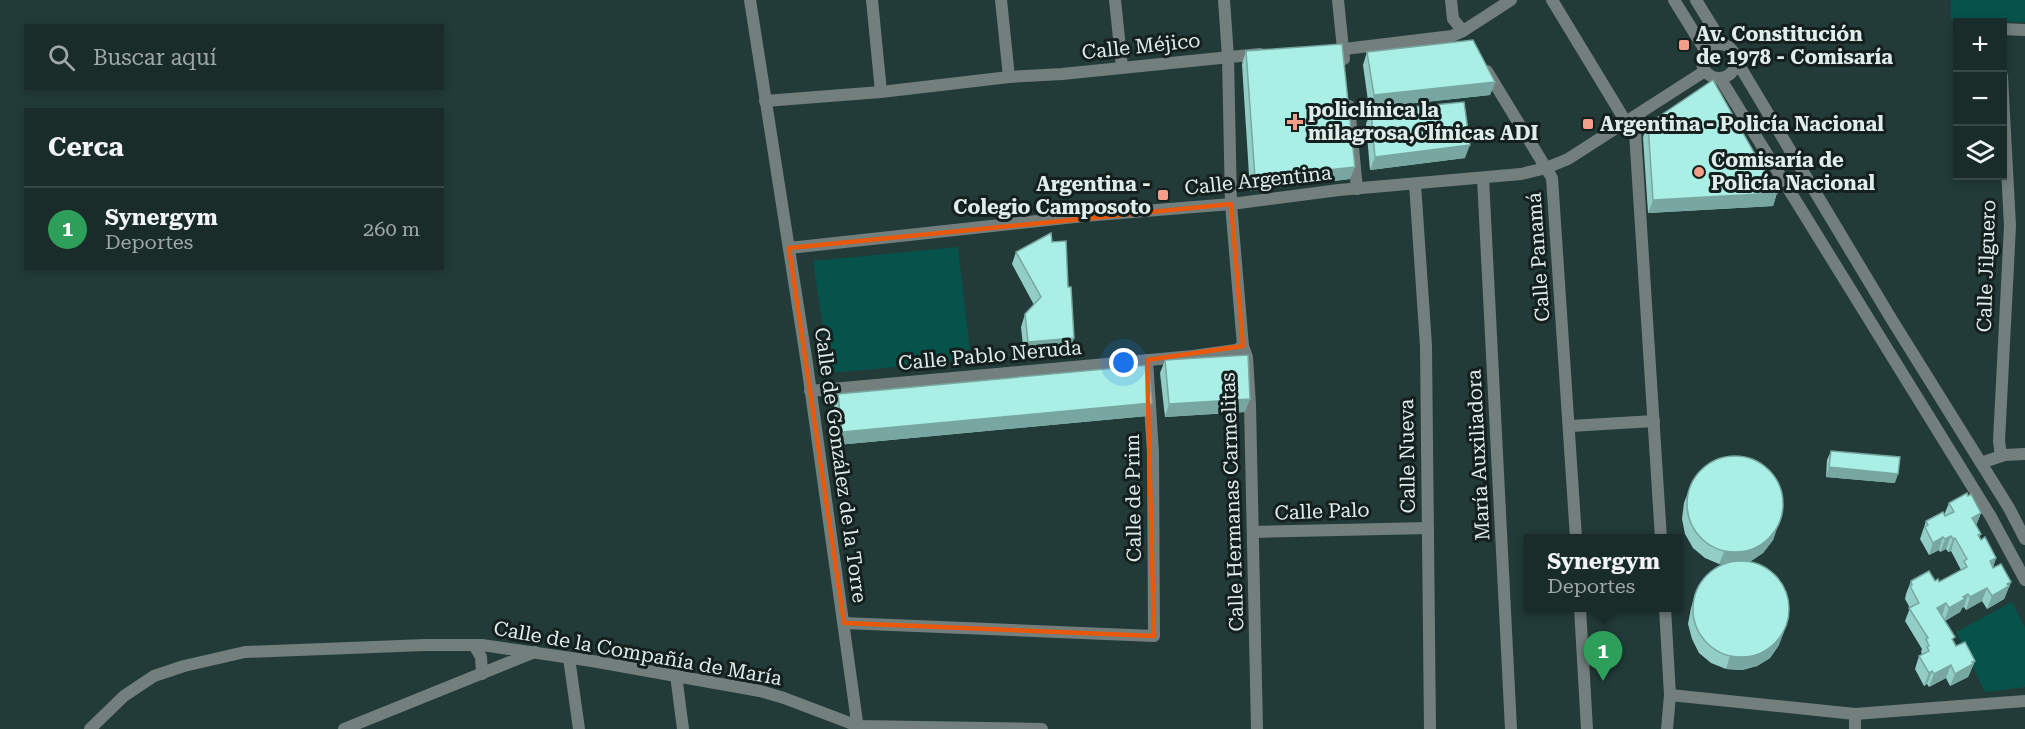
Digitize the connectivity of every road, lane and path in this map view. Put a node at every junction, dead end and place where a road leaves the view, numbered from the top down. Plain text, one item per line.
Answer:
1 (750, 0) edge
2 (872, 0) edge
3 (1001, 0) edge
4 (1115, 0) edge
5 (1224, 0) edge
6 (1338, 0) edge
7 (1451, 0) edge
8 (1511, 0) edge
9 (1552, 0) edge
10 (1674, 0) edge
11 (1696, 0) edge
12 (2007, 29) edge
13 (2025, 30) edge
14 (1466, 36) junction
15 (1723, 44) junction
16 (1343, 50) junction
17 (1705, 50) junction
18 (1319, 51) edge
19 (1271, 53) edge
20 (1228, 57) junction
21 (1480, 60) edge
22 (1736, 60) junction
23 (1122, 68) junction
24 (1705, 71) junction
25 (1345, 73) edge
26 (1009, 77) junction
27 (1720, 78) junction
28 (881, 92) junction
29 (1348, 96) edge
30 (765, 101) junction
31 (1630, 119) junction
32 (2005, 126) edge
33 (1546, 168) junction
34 (1483, 178) junction
35 (1415, 184) junction
36 (1358, 189) junction
37 (1231, 204) junction
38 (789, 248) junction
39 (1243, 346) junction
40 (1147, 360) junction
41 (810, 391) junction
42 (1654, 421) junction
43 (1570, 426) junction
44 (2025, 454) edge
45 (2001, 456) junction
46 (1981, 463) junction
47 (1428, 528) junction
48 (1253, 532) junction
49 (1576, 534) edge
50 (1661, 534) edge
51 (2025, 539) edge
52 (2025, 580) edge
53 (1580, 612) edge
54 (1665, 612) edge
55 (844, 623) junction
56 (474, 645) junction
57 (535, 652) junction
58 (569, 658) junction
59 (482, 674) junction
60 (676, 675) junction
61 (1670, 695) junction
62 (2025, 701) edge
63 (1855, 714) junction
64 (858, 728) edge
65 (90, 729) edge
66 (344, 729) edge
67 (579, 729) edge
68 (682, 729) edge
69 (1042, 729) edge
70 (1257, 729) edge
71 (1430, 729) edge
72 (1511, 729) edge
73 (1587, 729) edge
74 (1667, 729) edge
75 (1855, 729) edge

1 - 30 street, Calle de González de la Torre
2 - 28 street
3 - 26 street
4 - 23 street
5 - 20 street, Calle Hermanas Carmelitas
6 - 16 street
7 - 14 street
8 - 14 street
9 - 31 street
10 - 17 street
11 - 15 street
12 - 13 street
14 - 16 street
15 - 17 street
15 - 22 street
16 - 18 street
16 - 25 street
17 - 24 street
19 - 20 street, Calle Méjico
20 - 23 street, Calle Méjico
20 - 37 street, Calle Hermanas Carmelitas
21 - 33 street, Calle Panamá
22 - 27 street
22 - 46 street
23 - 26 street, Calle Méjico
24 - 27 street
24 - 31 street, Calle Argentina
26 - 28 street, Calle Méjico
27 - 52 street
28 - 30 street, Calle Méjico
29 - 36 street
30 - 38 street, Calle de González de la Torre
31 - 33 street, Calle Argentina
31 - 42 street
32 - 45 street, Calle Jilguero
33 - 34 street, Calle Argentina
33 - 43 street, Calle Panamá
34 - 35 street, Calle Argentina
34 - 72 street, María Auxiliadora
35 - 36 street, Calle Argentina
35 - 47 street, Calle Nueva
36 - 37 street, Calle Argentina
37 - 38 street, Calle Argentina
37 - 39 street, Calle Hermanas Carmelitas
38 - 41 street, Calle de González de la Torre
39 - 40 street, Calle Pablo Neruda
39 - 48 street, Calle Hermanas Carmelitas
40 - 41 street, Calle Pablo Neruda
40 - 55 street, Calle de Prim
41 - 55 street, Calle de González de la Torre
42 - 43 street
42 - 50 street
43 - 49 street, Calle Panamá
44 - 45 street
45 - 46 street
46 - 51 street
47 - 48 street, Calle Palo
47 - 71 street, Calle Nueva
48 - 70 street, Calle Hermanas Carmelitas
53 - 73 street
54 - 61 street
55 - 64 street, Calle de González de la Torre
56 - 57 street, Calle de la Compañía de María
56 - 59 street, Calle de la Compañía de María
56 - 65 street, Calle de la Compañía de María
57 - 58 street, Calle de la Compañía de María
57 - 59 street
58 - 60 street, Calle de la Compañía de María
58 - 67 street
59 - 66 street
60 - 64 street, Calle de la Compañía de María
60 - 68 street
61 - 63 street
61 - 74 street
62 - 63 street
63 - 75 street
64 - 69 street, Calle de la Compañía de María

